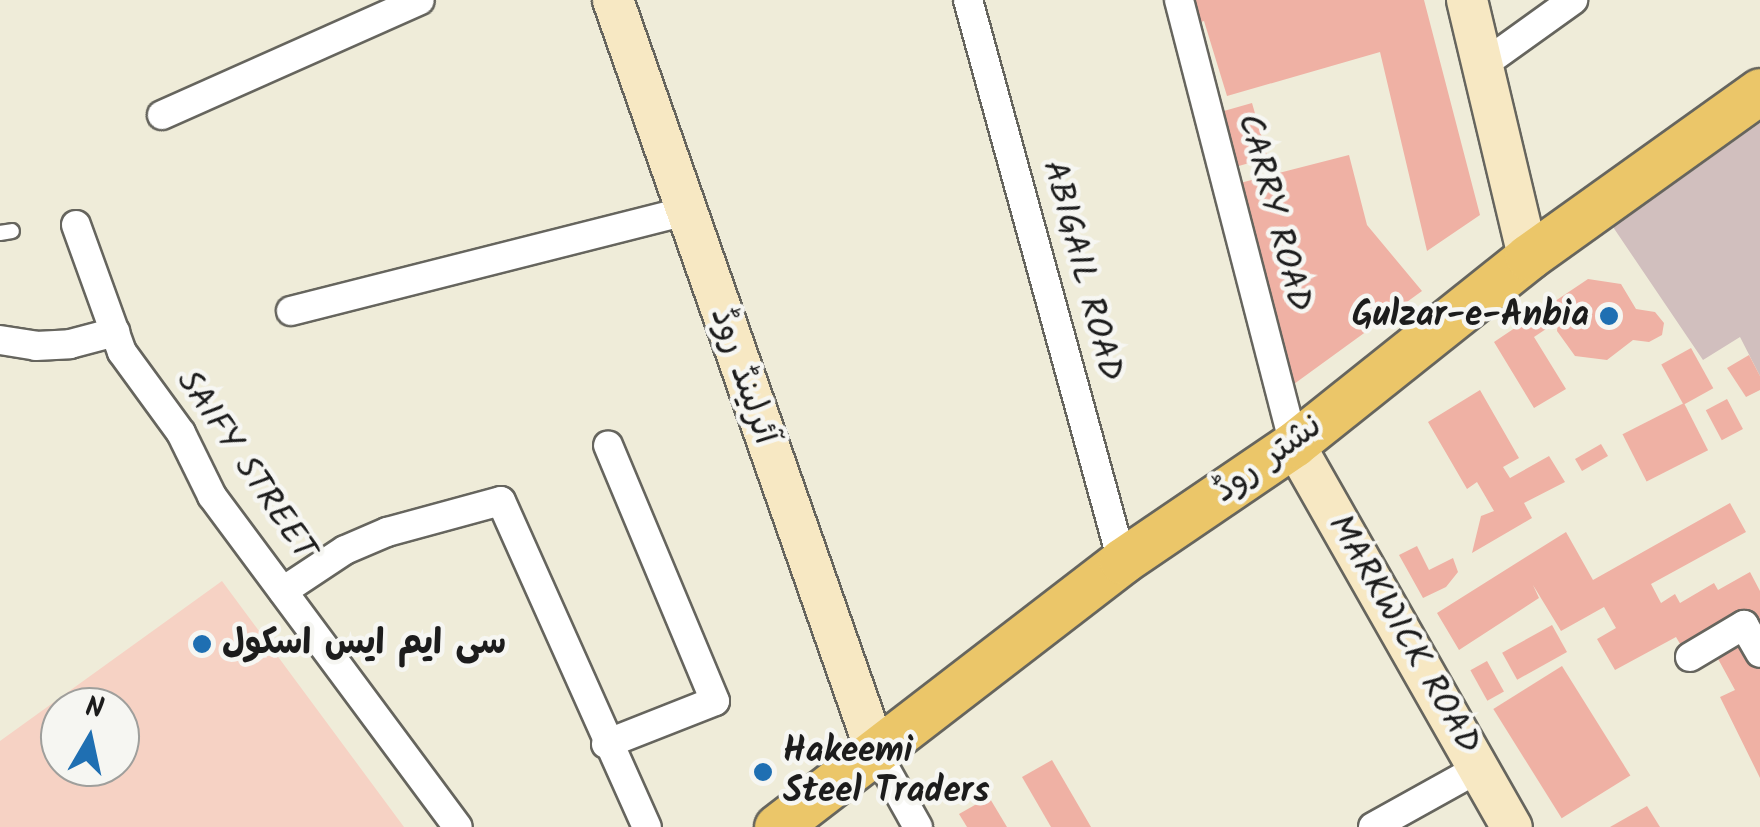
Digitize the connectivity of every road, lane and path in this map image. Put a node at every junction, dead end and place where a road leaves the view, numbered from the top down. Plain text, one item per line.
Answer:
1 (420, 0) edge
2 (613, 0) edge
3 (968, 0) edge
4 (1180, 0) edge
5 (1468, 0) edge
6 (1573, 0) edge
7 (1484, 64) junction
8 (1760, 91) edge
9 (162, 115) dead end
10 (686, 211) junction
11 (76, 224) dead end
12 (1528, 257) junction
13 (291, 311) dead end
14 (115, 332) junction
15 (0, 340) edge
16 (1294, 444) junction
17 (608, 445) dead end
18 (1122, 561) junction
19 (283, 592) junction
20 (1760, 653) edge
21 (1690, 657) dead end
22 (606, 744) junction
23 (876, 752) junction
24 (1479, 768) junction
25 (458, 827) edge
26 (647, 827) edge
27 (777, 827) edge
28 (918, 827) edge
29 (1372, 827) edge
30 (1512, 827) edge

1 - 9 street
2 - 10 street, آئرلینڈ روڈ
3 - 18 street, ABIGAIL ROAD
4 - 16 street, CARRY ROAD
5 - 7 street
6 - 7 street
7 - 12 street
8 - 12 main road, نشتر روڈ
10 - 13 street
10 - 23 street, آئرلینڈ روڈ
11 - 14 street, SAIFY STREET
12 - 16 main road, نشتر روڈ
14 - 15 street
14 - 19 street, SAIFY STREET
16 - 18 main road, نشتر روڈ
16 - 24 street, MARKWICK ROAD
17 - 22 street
18 - 23 main road, نشتر روڈ
19 - 22 street
19 - 25 street, SAIFY STREET
20 - 21 street
22 - 26 street
23 - 27 main road, نشتر روڈ
23 - 28 street
24 - 29 street
24 - 30 street, MARKWICK ROAD

